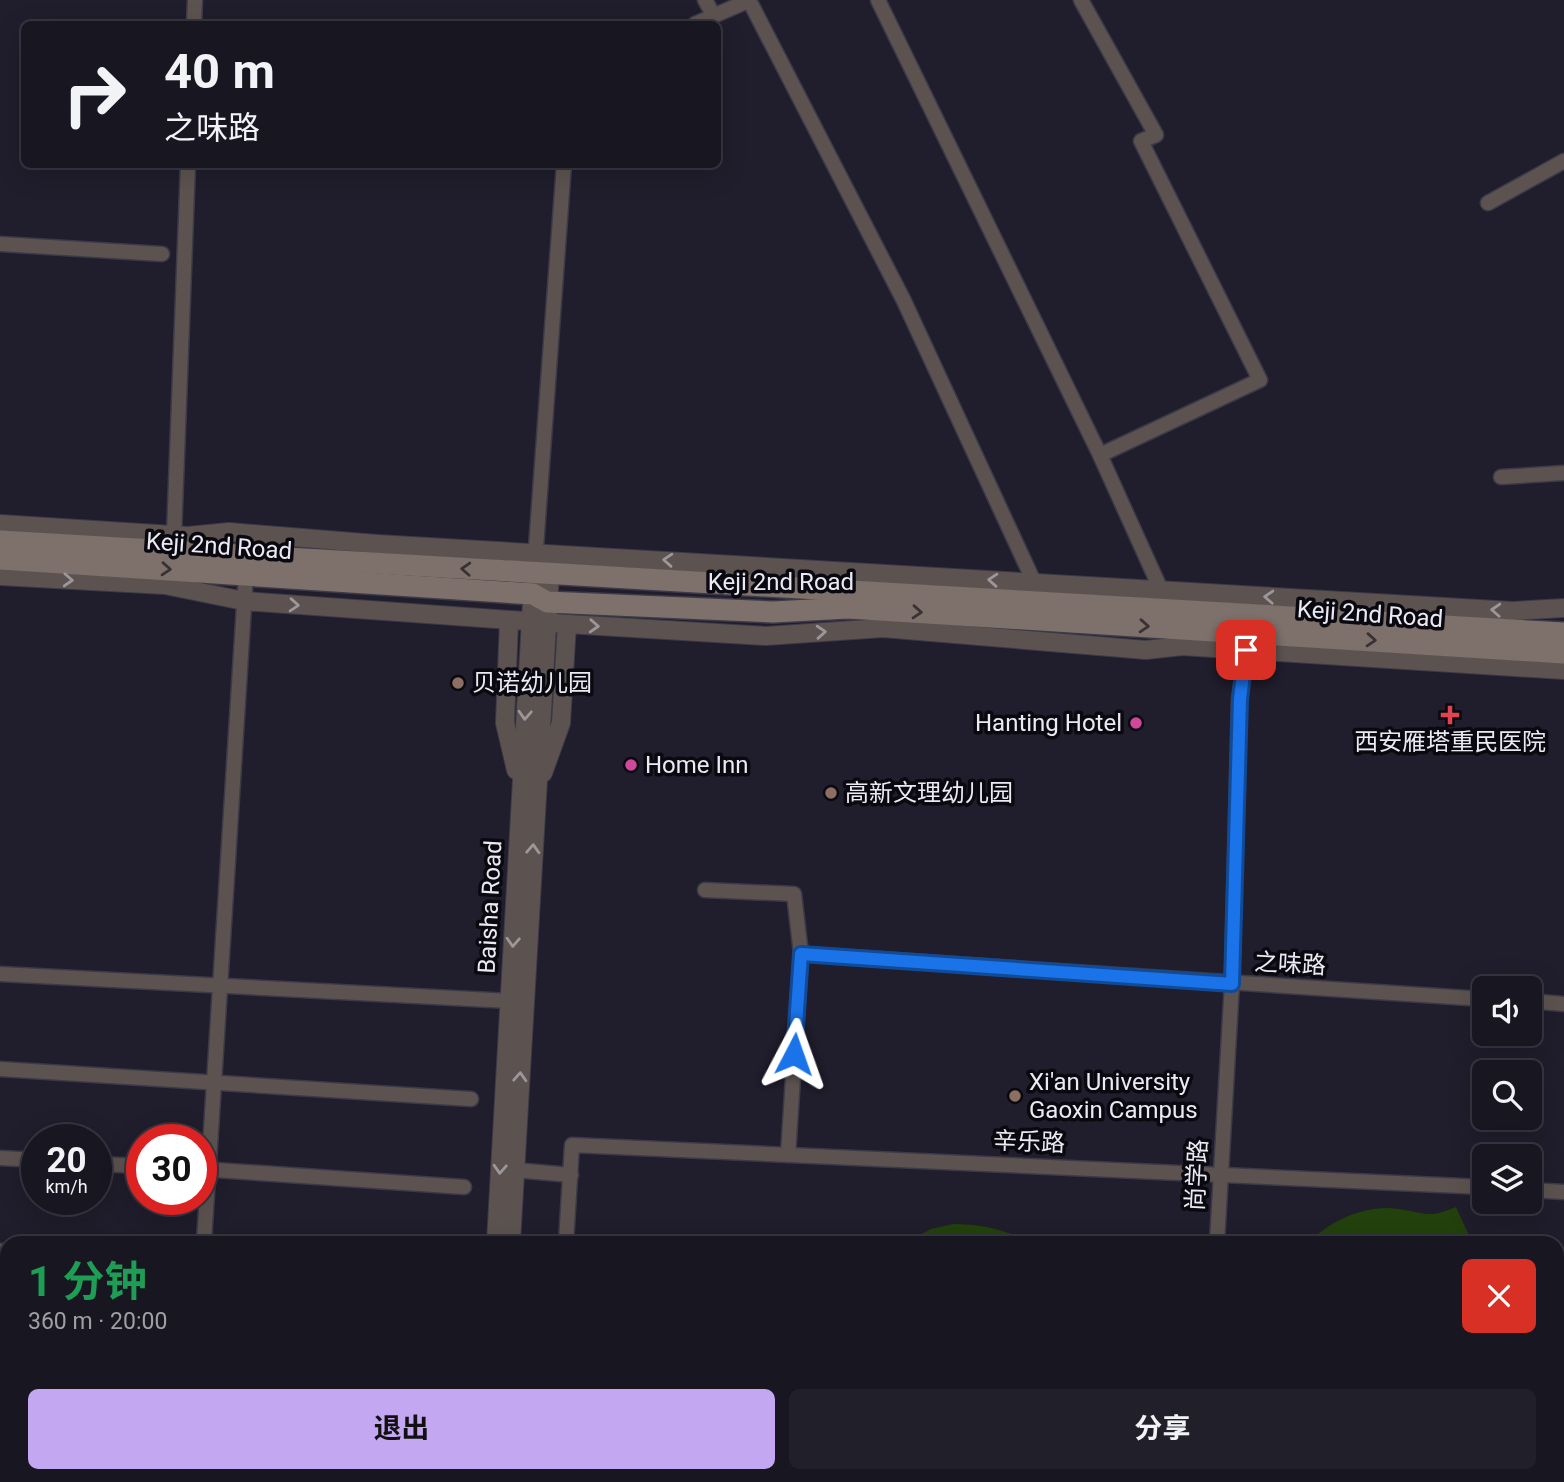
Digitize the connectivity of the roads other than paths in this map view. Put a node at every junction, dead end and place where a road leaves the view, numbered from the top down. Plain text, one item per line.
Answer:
1 (195, 0) edge
2 (705, 0) edge
3 (750, 0) edge
4 (878, 0) edge
5 (1082, 0) edge
6 (714, 16) junction
7 (194, 21) edge
8 (702, 21) edge
9 (1564, 161) edge
10 (188, 168) edge
11 (564, 168) edge
12 (1488, 203) dead end
13 (0, 244) edge
14 (162, 254) dead end
15 (1100, 455) junction
16 (1564, 473) edge
17 (1500, 477) dead end
18 (0, 524) edge
19 (174, 535) junction
20 (0, 541) edge
21 (0, 559) edge
22 (246, 574) junction
23 (0, 576) edge
24 (1034, 582) junction
25 (1161, 590) junction
26 (539, 592) junction
27 (244, 601) junction
28 (1564, 608) edge
29 (509, 620) junction
30 (567, 624) junction
31 (1564, 633) edge
32 (1246, 650) junction
33 (1564, 653) edge
34 (1564, 670) edge
35 (528, 792) junction
36 (705, 890) dead end
37 (801, 954) junction
38 (0, 974) edge
39 (1232, 984) junction
40 (219, 985) junction
41 (1472, 998) edge
42 (510, 1001) junction
43 (1542, 1002) edge
44 (1564, 1003) edge
45 (0, 1069) edge
46 (213, 1083) junction
47 (471, 1099) dead end
48 (209, 1124) edge
49 (788, 1155) junction
50 (0, 1158) edge
51 (21, 1159) edge
52 (217, 1171) edge
53 (515, 1171) junction
54 (1219, 1173) junction
55 (570, 1175) junction
56 (1472, 1186) edge
57 (464, 1187) dead end
58 (1542, 1191) edge
59 (1564, 1192) edge
60 (204, 1215) edge
61 (204, 1236) edge
62 (496, 1236) edge
63 (511, 1236) edge
64 (566, 1236) edge
65 (1217, 1236) edge

1 - 7 street
2 - 6 street
3 - 6 street
3 - 24 street
4 - 15 street
5 - 15 street
6 - 8 street
9 - 12 street
10 - 19 street
11 - 26 street
13 - 14 street
15 - 25 street
16 - 17 street
18 - 19 street
19 - 26 street
26 -> 20 main road, Keji 2nd Road
21 -> 22 main road, Keji 2nd Road
22 - 26 main road, Keji 2nd Road
22 - 27 street
23 -> 27 street
24 - 25 street
24 -> 26 street
28 -> 25 street
26 - 29 street
26 - 30 street
26 - 31 main road, Keji 2nd Road
26 -> 33 main road, Keji 2nd Road
26 - 35 street, Baisha Road
27 -> 29 street
27 - 40 street
29 - 35 street
30 -> 32 street
30 - 35 street
32 - 34 street
32 - 39 street, 尚学路
35 -> 42 street, Baisha Road
53 -> 35 street, Baisha Road
36 - 37 street
37 - 39 street, 之味路
37 - 49 street
38 - 40 street
39 - 41 street, 之味路
39 - 54 street, 尚学路
40 - 42 street
40 - 46 street
42 -> 62 street, Baisha Road
43 - 44 street
45 - 46 street
46 - 47 street
46 - 48 street
49 - 54 street, 辛乐路
49 - 55 street, 辛乐路
50 - 51 street
52 - 57 street
53 - 55 street
53 - 63 street, Baisha Road
54 - 56 street, 辛乐路
54 - 65 street, 尚学路
55 - 64 street
58 - 59 street
60 - 61 street

